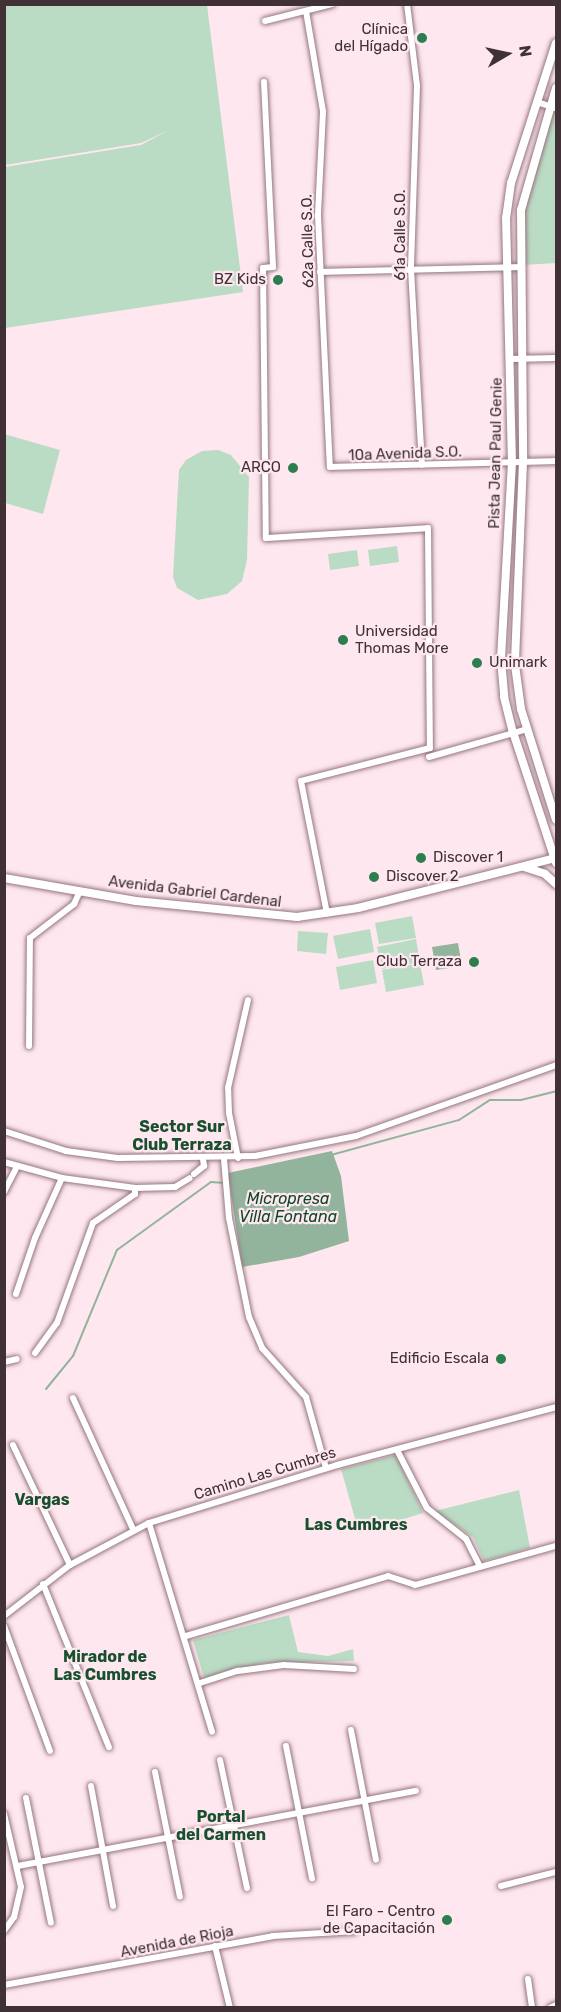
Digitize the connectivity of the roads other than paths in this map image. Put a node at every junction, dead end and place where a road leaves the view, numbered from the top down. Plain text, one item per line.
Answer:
1 (332, 4) edge
2 (407, 4) edge
3 (306, 11) junction
4 (265, 21) dead end
5 (556, 43) edge
6 (264, 82) dead end
7 (556, 88) edge
8 (537, 102) junction
9 (554, 106) edge
10 (507, 264) junction
11 (520, 267) junction
12 (411, 269) junction
13 (320, 272) junction
14 (556, 358) edge
15 (510, 359) junction
16 (521, 359) junction
17 (556, 461) edge
18 (512, 462) junction
19 (523, 462) junction
20 (422, 465) junction
21 (334, 470) joint
22 (527, 729) junction
23 (513, 732) junction
24 (429, 757) dead end
25 (556, 819) edge
26 (556, 860) edge
27 (524, 867) junction
28 (4, 878) edge
29 (556, 884) edge
30 (80, 891) junction
31 (327, 913) junction
32 (248, 1000) dead end
33 (29, 1046) dead end
34 (556, 1065) edge
35 (4, 1131) edge
36 (238, 1158) junction
37 (203, 1159) junction
38 (224, 1159) junction
39 (4, 1162) edge
40 (17, 1166) junction
41 (62, 1178) junction
42 (135, 1188) junction
43 (4, 1192) edge
44 (16, 1294) dead end
45 (35, 1353) dead end
46 (16, 1359) dead end
47 (4, 1362) edge
48 (73, 1398) dead end
49 (556, 1407) edge
50 (13, 1445) dead end
51 (397, 1450) junction
52 (326, 1468) junction
53 (149, 1523) junction
54 (133, 1529) junction
55 (556, 1546) edge
56 (70, 1565) junction
57 (480, 1567) junction
58 (43, 1584) junction
59 (4, 1616) edge
60 (4, 1626) edge
61 (186, 1636) junction
62 (354, 1669) dead end
63 (200, 1683) junction
64 (351, 1730) dead end
65 (212, 1732) dead end
66 (286, 1746) dead end
67 (109, 1747) dead end
68 (50, 1751) dead end
69 (220, 1760) dead end
70 (155, 1772) dead end
71 (91, 1786) dead end
72 (416, 1791) dead end
73 (26, 1798) dead end
74 (366, 1800) junction
75 (4, 1814) edge
76 (301, 1814) junction
77 (233, 1826) junction
78 (169, 1837) junction
79 (102, 1850) junction
80 (376, 1860) dead end
81 (39, 1862) junction
82 (18, 1866) junction
83 (556, 1872) edge
84 (312, 1878) dead end
85 (501, 1886) dead end
86 (247, 1888) dead end
87 (180, 1897) dead end
88 (113, 1906) dead end
89 (51, 1923) dead end
90 (4, 1931) edge
91 (355, 1931) dead end
92 (215, 1946) junction
93 (528, 1980) dead end
94 (4, 1985) edge
95 (556, 2005) edge
96 (230, 2007) edge
97 (532, 2007) edge
98 (550, 2007) edge

1 - 3 street
2 - 12 street, 61a Calle S.O.
3 - 4 street
3 - 13 street, 62a Calle S.O.
5 - 8 main road, Pista Jean Paul Genie
6 - 31 street
7 - 9 main road, Pista Jean Paul Genie
8 - 9 street
8 - 10 main road, Pista Jean Paul Genie
9 - 11 main road, Pista Jean Paul Genie
10 - 11 street
10 - 12 street
10 - 15 main road, Pista Jean Paul Genie
11 - 16 main road, Pista Jean Paul Genie
12 - 13 street
12 - 20 street, 61a Calle S.O.
13 - 21 street, 62a Calle S.O.
14 - 16 street
15 - 16 street
15 - 18 main road, Pista Jean Paul Genie
16 - 19 main road, Pista Jean Paul Genie
17 - 19 street, 10a Avenida S.O.
18 - 19 street, 10a Avenida S.O.
18 - 20 street, 10a Avenida S.O.
18 - 23 main road, Pista Jean Paul Genie
19 - 22 main road, Pista Jean Paul Genie
20 - 21 street, 10a Avenida S.O.
22 - 23 street
22 - 25 main road, Pista Jean Paul Genie
23 - 24 street
23 - 26 main road, Pista Jean Paul Genie
26 - 27 main road, Avenida Gabriel Cardenal
27 - 29 main road
27 - 31 main road, Avenida Gabriel Cardenal
28 - 30 main road, Avenida Gabriel Cardenal
30 - 31 main road, Avenida Gabriel Cardenal
30 - 33 street
32 - 36 street
34 - 36 street
35 - 37 street
36 - 38 street
37 - 38 street
37 - 42 street
38 - 52 street
39 - 40 street
40 - 41 street
40 - 43 street
41 - 42 street
41 - 44 street
42 - 45 street
46 - 47 street
48 - 54 street
49 - 51 street, Camino Las Cumbres
50 - 56 street
51 - 52 street, Camino Las Cumbres
51 - 57 street
52 - 53 street, Camino Las Cumbres
53 - 54 street, Camino Las Cumbres
53 - 61 street
54 - 56 street, Camino Las Cumbres
55 - 57 street
56 - 58 street, Camino Las Cumbres
57 - 61 street
58 - 59 street, Camino Las Cumbres
58 - 67 street
60 - 68 street
61 - 63 street
62 - 63 street
63 - 65 street
64 - 74 street
66 - 76 street
69 - 77 street
70 - 78 street
71 - 79 street
72 - 74 street
73 - 81 street
74 - 76 street
74 - 80 street
75 - 82 street
76 - 77 street
76 - 84 street
77 - 78 street
77 - 86 street
78 - 79 street
78 - 87 street
79 - 81 street
79 - 88 street
81 - 82 street
81 - 89 street
82 - 90 street
83 - 85 street
91 - 92 street, Avenida de Rioja
92 - 94 street, Avenida de Rioja
92 - 96 street
93 - 97 street
95 - 98 street

